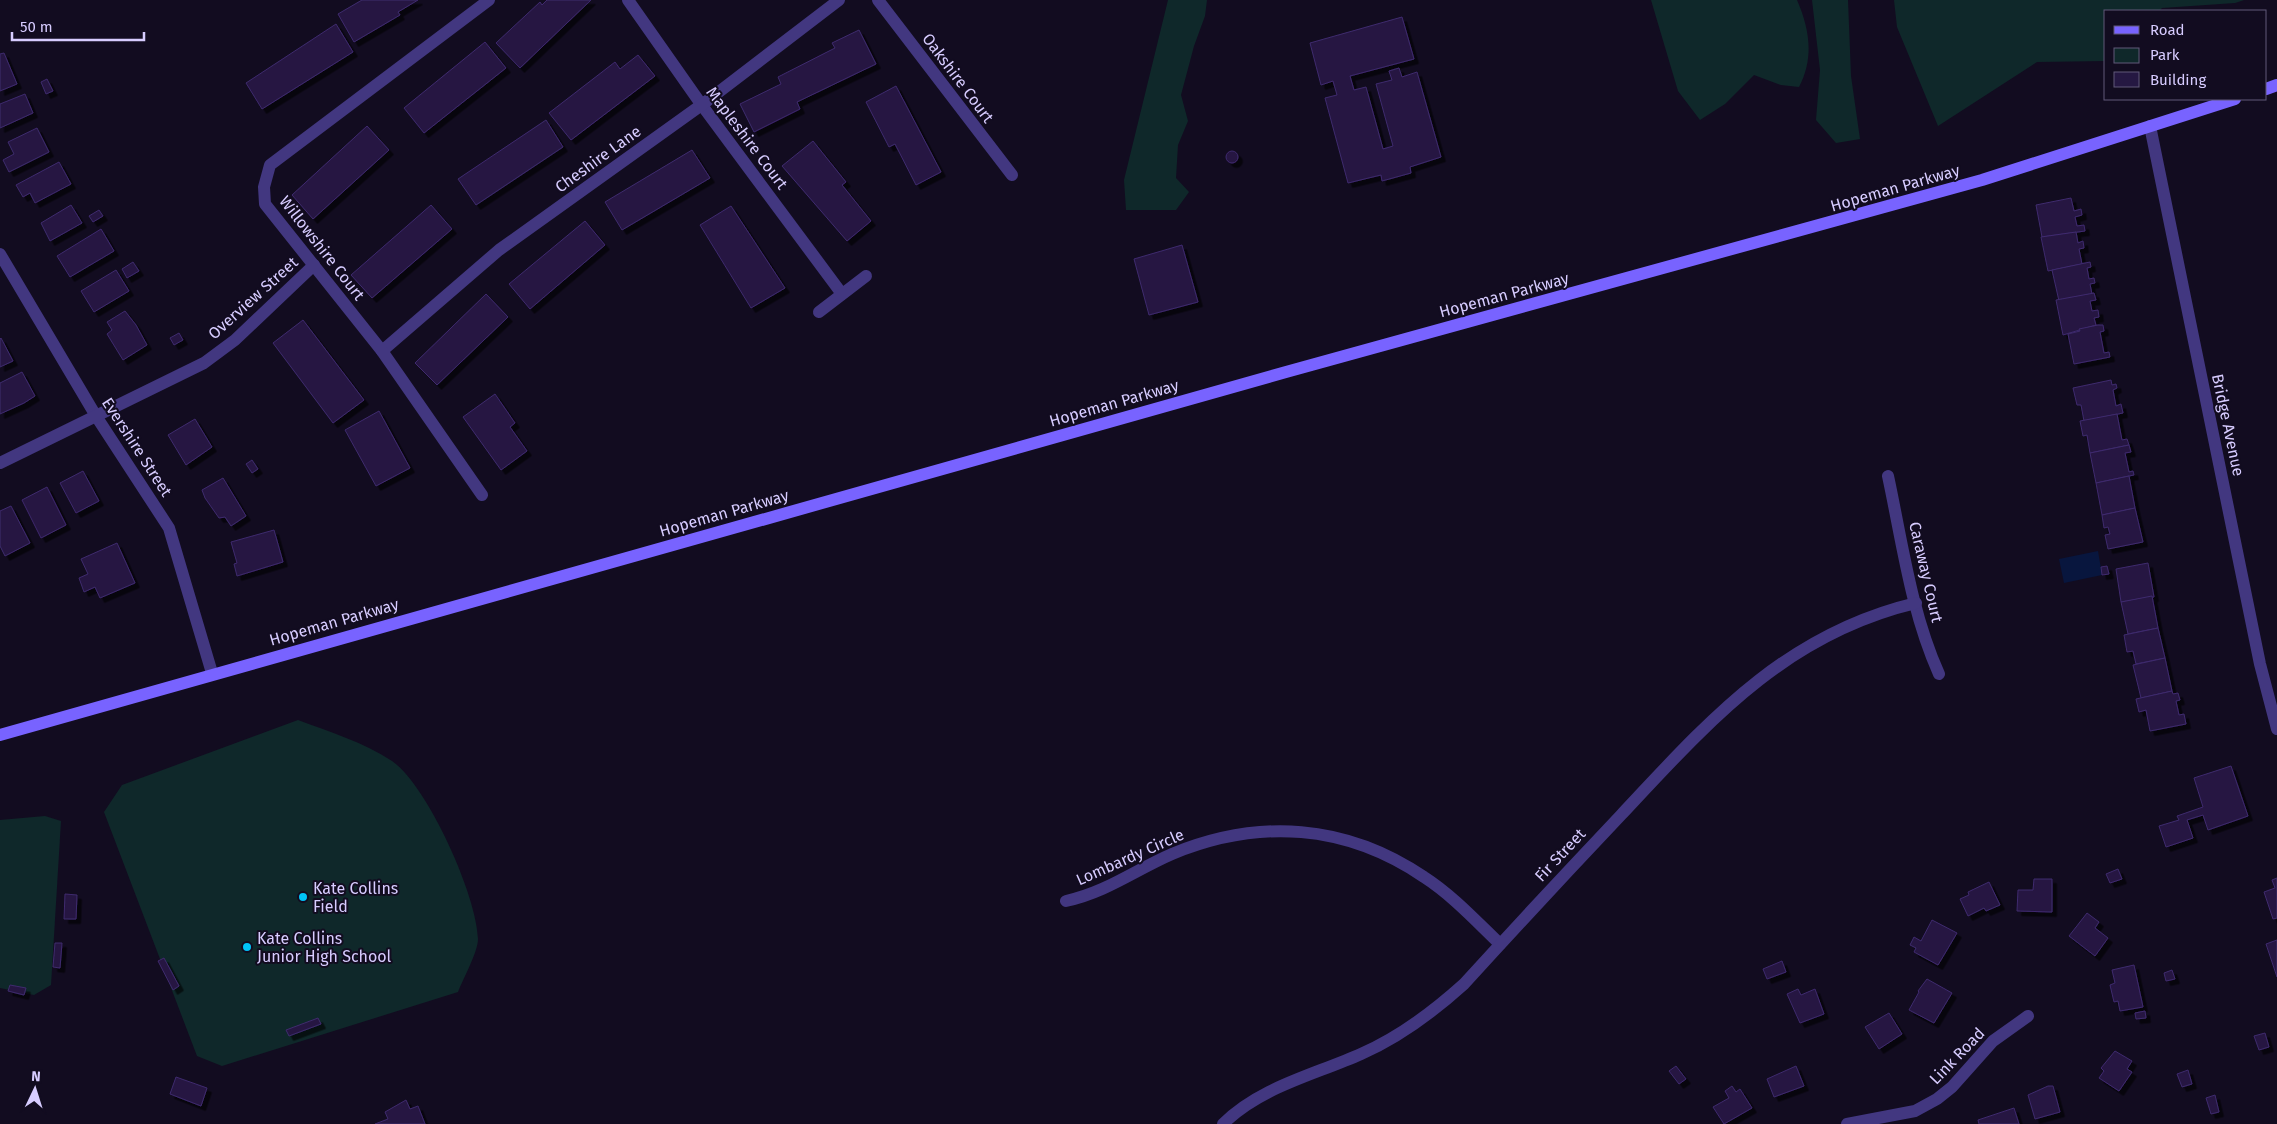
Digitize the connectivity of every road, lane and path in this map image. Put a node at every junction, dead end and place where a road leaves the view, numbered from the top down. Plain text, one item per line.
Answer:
1 (490, 0) edge
2 (628, 0) edge
3 (839, 0) edge
4 (878, 0) edge
5 (2232, 100) edge
6 (701, 104) junction
7 (2150, 126) junction
8 (1012, 175) dead end
9 (0, 254) edge
10 (314, 265) junction
11 (866, 276) dead end
12 (842, 294) junction
13 (819, 312) dead end
14 (382, 351) junction
15 (96, 416) junction
16 (0, 462) edge
17 (1888, 476) dead end
18 (482, 495) dead end
19 (1916, 603) junction
20 (212, 673) junction
21 (1939, 674) dead end
22 (2277, 729) edge
23 (0, 735) edge
24 (1066, 901) dead end
25 (1500, 944) junction
26 (2028, 1016) dead end
27 (1222, 1124) edge
28 (1847, 1124) edge

1 - 10 street, Willowshire Court
2 - 6 street, Mapleshire Court
3 - 6 street, Cheshire Lane
4 - 8 street, Oakshire Court
5 - 7 main road, Hopeman Parkway
6 - 12 street, Mapleshire Court
6 - 14 street, Cheshire Lane
7 - 20 main road, Hopeman Parkway
7 - 22 street, Bridge Avenue
9 - 15 street, Evershire Street
10 - 14 street, Willowshire Court
10 - 15 street, Overview Street
11 - 12 street
12 - 13 street
14 - 18 street, Willowshire Court
15 - 16 street, Overview Street
15 - 20 street, Evershire Street
17 - 19 street, Caraway Court
19 - 21 street, Caraway Court
19 - 25 street, Fir Street
20 - 23 main road, Hopeman Parkway
24 - 25 street, Lombardy Circle
25 - 27 street, Fir Street
26 - 28 street, Link Road

